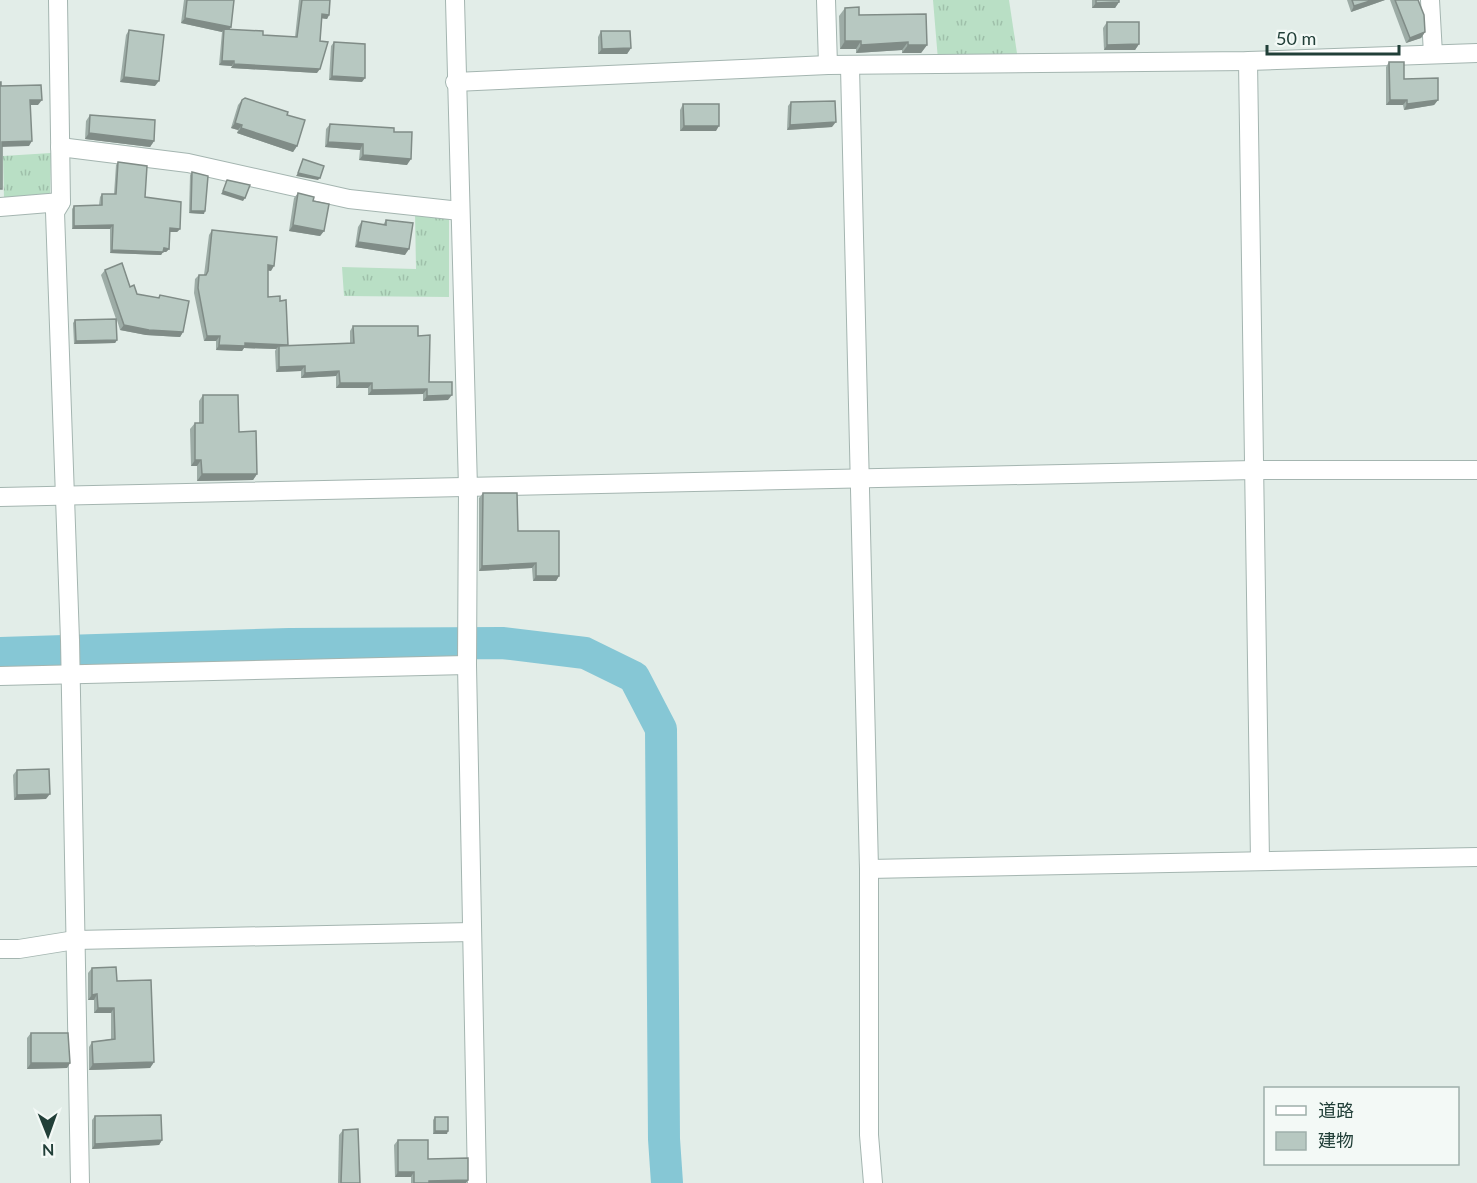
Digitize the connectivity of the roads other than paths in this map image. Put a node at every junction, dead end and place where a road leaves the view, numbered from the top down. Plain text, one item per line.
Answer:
1 (58, 0) edge
2 (455, 0) edge
3 (826, 0) edge
4 (1430, 0) edge
5 (1477, 53) edge
6 (1433, 54) junction
7 (1248, 61) junction
8 (828, 65) junction
9 (850, 67) junction
10 (455, 82) junction
11 (60, 147) junction
12 (61, 202) junction
13 (0, 207) edge
14 (460, 211) junction
15 (1254, 470) junction
16 (1477, 470) edge
17 (861, 478) junction
18 (468, 488) junction
19 (65, 496) junction
20 (0, 497) edge
21 (467, 661) junction
22 (70, 670) junction
23 (0, 676) edge
24 (1477, 857) edge
25 (1260, 861) junction
26 (869, 869) junction
27 (472, 932) junction
28 (75, 940) junction
29 (0, 949) edge
30 (80, 1183) edge
31 (477, 1183) edge
32 (873, 1183) edge

1 - 11 street
2 - 10 street
3 - 8 street
4 - 6 street
5 - 6 street
6 - 7 street
7 - 9 street
7 - 15 street
8 - 9 street
8 - 10 street
9 - 17 street
10 - 14 street
11 - 12 street
11 - 14 street
12 - 13 street
12 - 19 street
14 - 18 street
15 - 16 street
15 - 17 street
15 - 25 street
17 - 18 street
17 - 26 street
18 - 19 street
18 - 21 street
19 - 20 street
19 - 22 street
21 - 22 street
21 - 27 street
22 - 23 street
22 - 28 street
24 - 25 street
25 - 26 street
26 - 32 street
27 - 28 street
27 - 31 street
28 - 29 street
28 - 30 street

